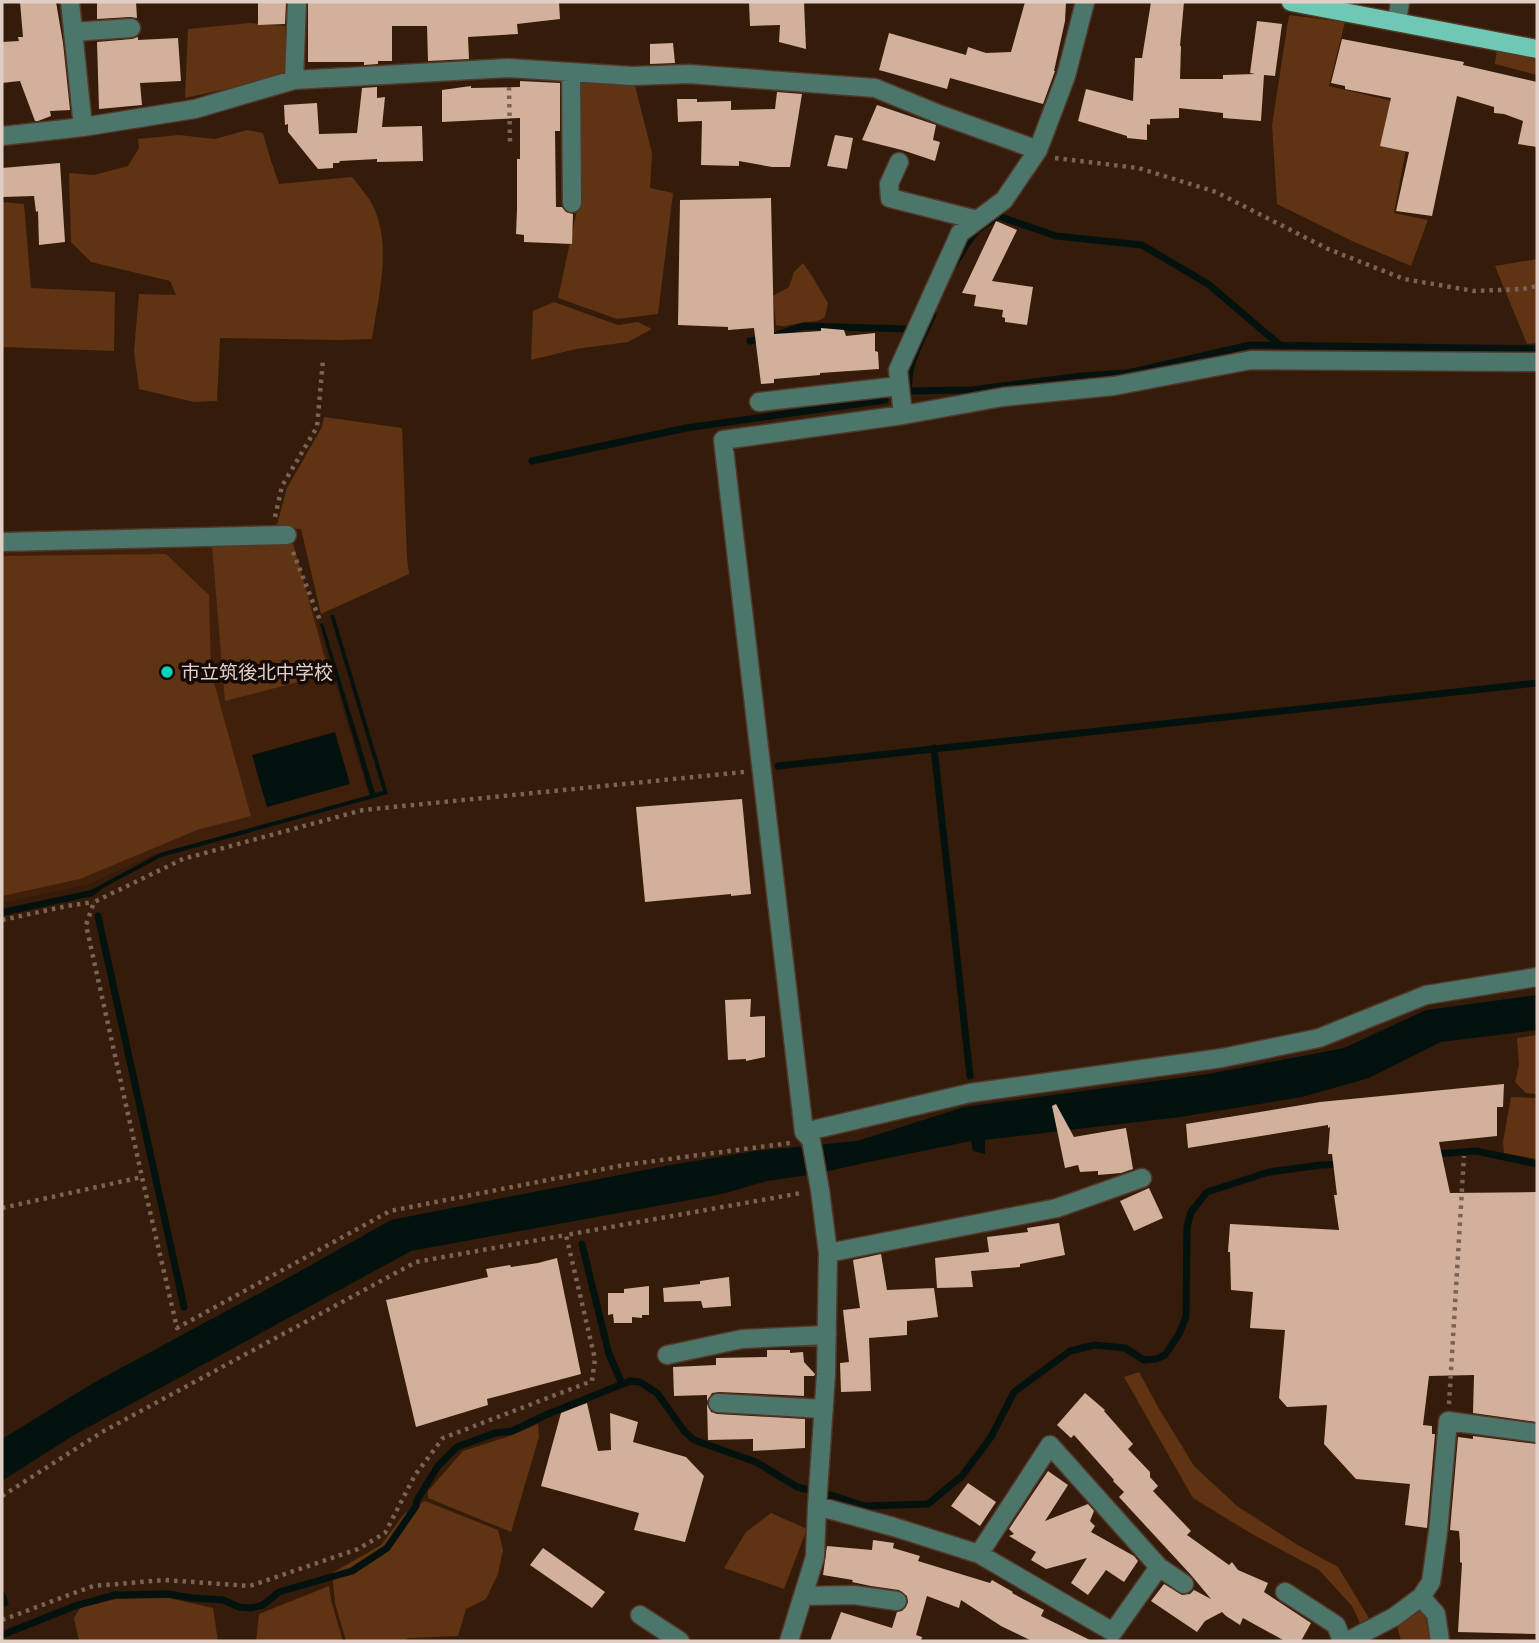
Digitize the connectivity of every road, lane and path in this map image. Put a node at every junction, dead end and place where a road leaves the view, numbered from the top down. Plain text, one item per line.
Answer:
1 (71, 2) edge
2 (297, 2) edge
3 (1085, 2) edge
4 (1291, 2) edge
5 (1400, 2) edge
6 (1397, 22) junction
7 (131, 28) dead end
8 (74, 32) junction
9 (1537, 49) edge
10 (508, 68) junction
11 (571, 73) junction
12 (294, 80) junction
13 (83, 127) junction
14 (2, 136) edge
15 (510, 142) dead end
16 (1038, 150) junction
17 (899, 162) dead end
18 (572, 203) dead end
19 (977, 220) junction
20 (1537, 286) edge
21 (323, 360) dead end
22 (1537, 362) edge
23 (900, 386) junction
24 (760, 402) dead end
25 (903, 415) junction
26 (279, 536) junction
27 (2, 542) edge
28 (321, 623) dead end
29 (762, 770) junction
30 (94, 902) junction
31 (2, 920) edge
32 (1537, 977) edge
33 (807, 1136) junction
34 (1464, 1156) dead end
35 (142, 1177) junction
36 (1142, 1178) dead end
37 (820, 1189) junction
38 (2, 1208) edge
39 (566, 1235) junction
40 (828, 1253) junction
41 (827, 1335) junction
42 (667, 1354) dead end
43 (718, 1402) dead end
44 (824, 1409) junction
45 (1448, 1421) junction
46 (1537, 1433) edge
47 (2, 1496) edge
48 (817, 1506) junction
49 (979, 1554) junction
50 (1159, 1567) junction
51 (1184, 1584) dead end
52 (1285, 1592) dead end
53 (803, 1596) junction
54 (1421, 1597) junction
55 (897, 1601) dead end
56 (640, 1615) dead end
57 (2, 1620) edge
58 (680, 1641) edge
59 (789, 1641) edge
60 (1342, 1641) edge
61 (1348, 1641) edge
62 (1440, 1641) edge

1 - 8 street
2 - 12 street
3 - 16 street
4 - 6 main road
5 - 6 street
6 - 9 main road
7 - 8 street
8 - 13 street
10 - 11 street
10 - 12 street
10 - 15 path
11 - 16 street
11 - 18 street
12 - 13 street
13 - 14 street
16 - 19 street
16 - 20 path
17 - 19 street
19 - 23 street
21 - 26 path
22 - 25 street
23 - 24 street
23 - 25 street
25 - 29 street
26 - 27 street
26 - 28 path
29 - 30 path
29 - 33 street
30 - 31 path
30 - 35 path
32 - 33 street
33 - 35 path
33 - 37 street
34 - 45 path
35 - 38 path
36 - 40 street
37 - 39 path
37 - 40 street
39 - 47 path
39 - 57 path
40 - 41 street
41 - 42 street
41 - 44 street
43 - 44 street
44 - 48 street
45 - 46 street
45 - 54 street
48 - 49 street
48 - 53 street
49 - 50 street
49 - 50 street
50 - 51 street
52 - 60 street
53 - 55 street
53 - 59 street
54 - 61 street
54 - 62 street
56 - 58 street

